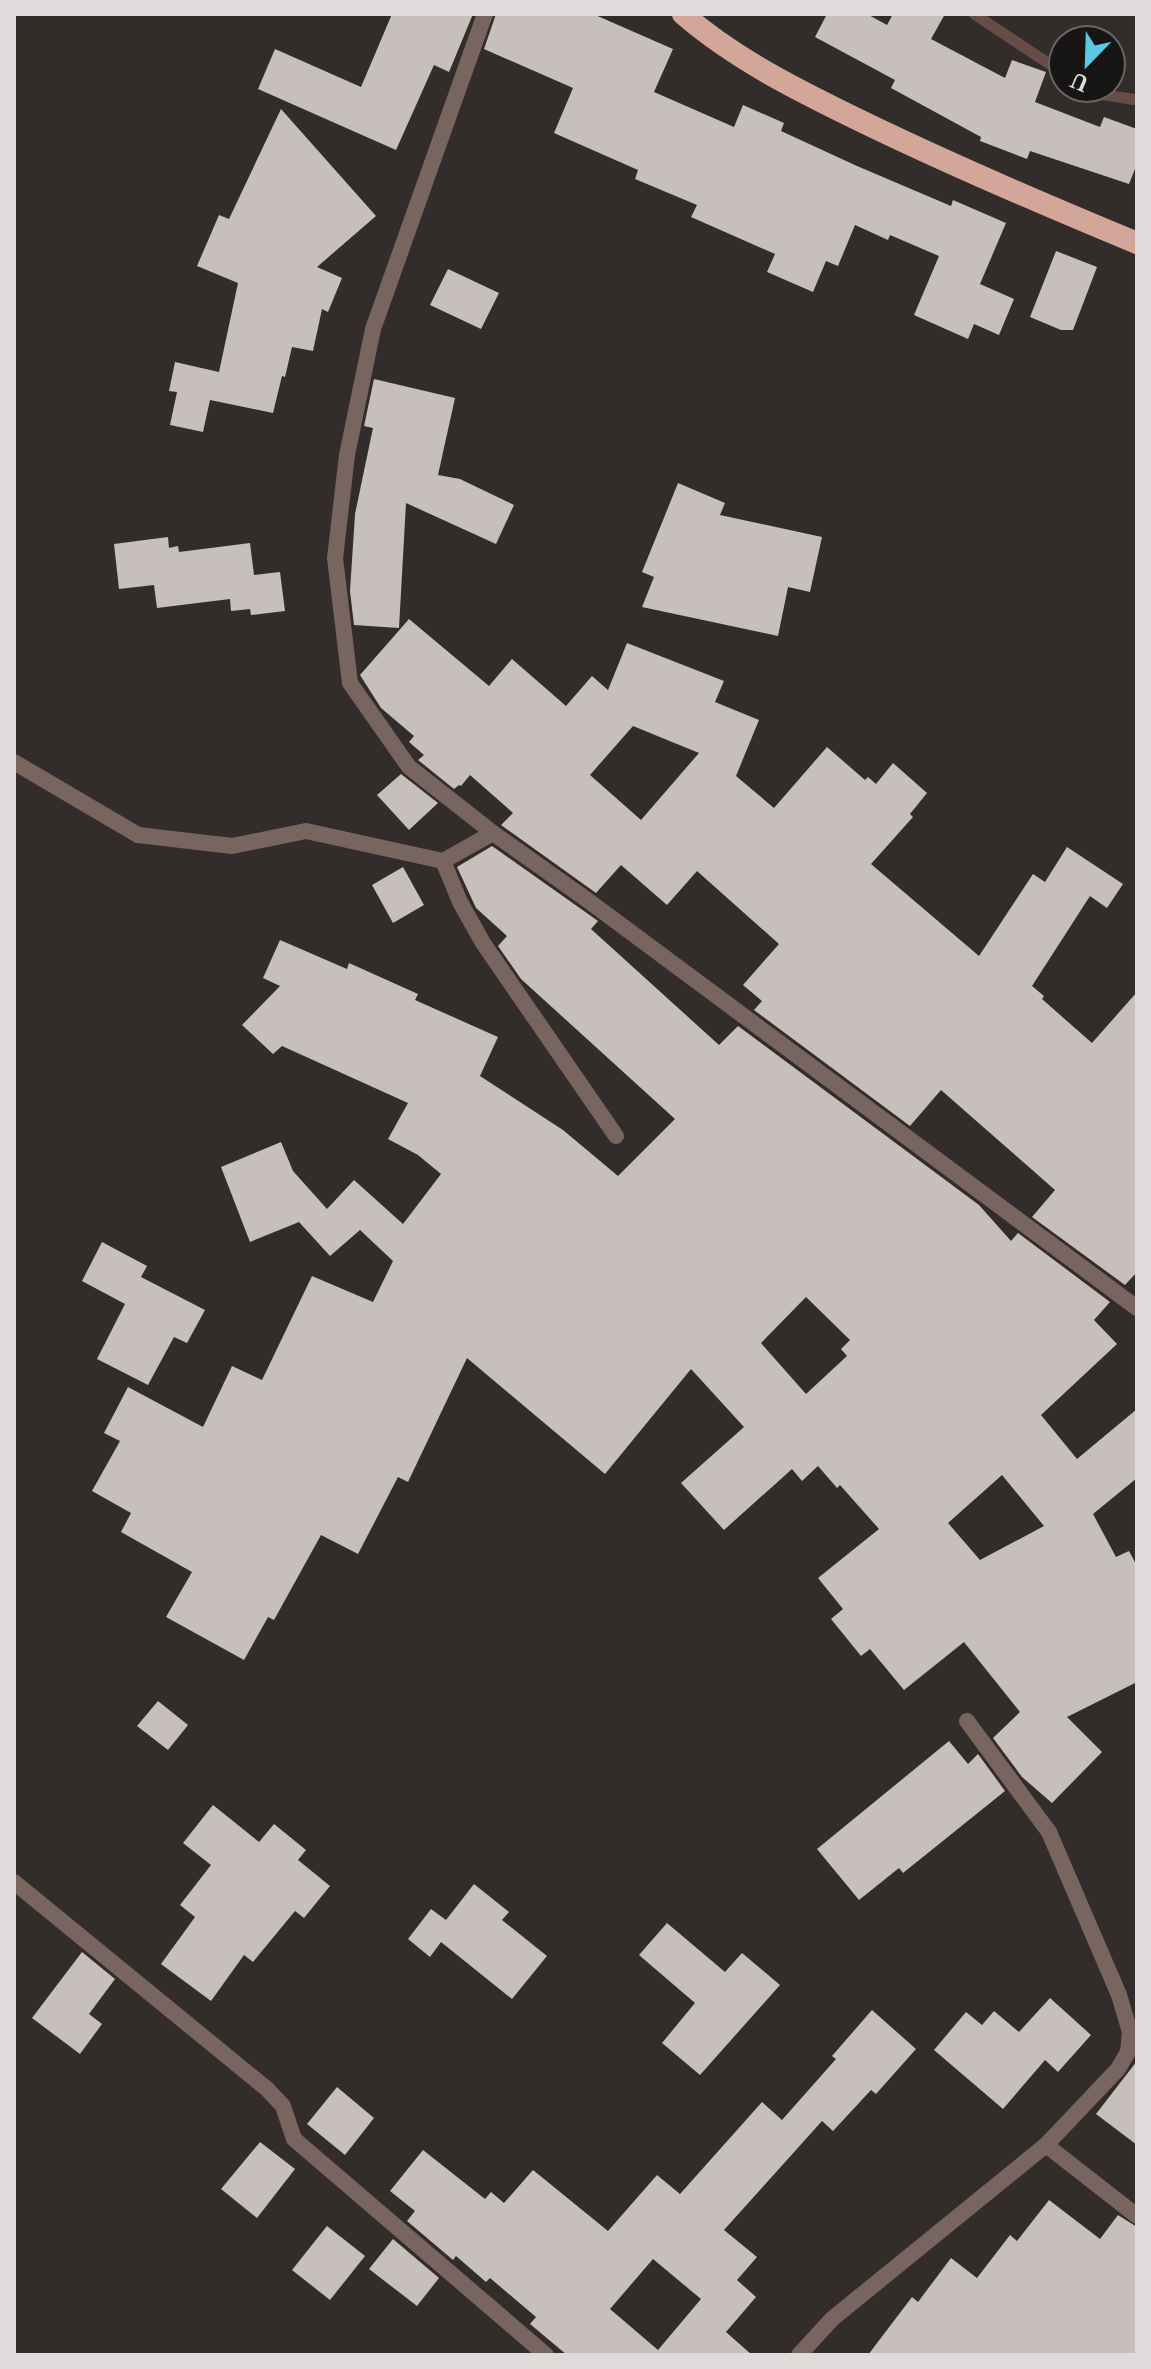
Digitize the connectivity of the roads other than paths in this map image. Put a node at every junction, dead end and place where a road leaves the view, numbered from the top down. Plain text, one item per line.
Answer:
1 (485, 14) edge
2 (683, 14) edge
3 (1137, 243) edge
4 (14, 762) edge
5 (493, 833) junction
6 (443, 861) junction
7 (616, 1136) dead end
8 (1137, 1308) edge
9 (967, 1721) dead end
10 (14, 1882) edge
11 (1046, 2145) junction
12 (1137, 2216) edge
13 (546, 2355) edge
14 (799, 2355) edge

1 - 5 street
2 - 3 highway
4 - 6 street
5 - 6 street
5 - 8 street
6 - 7 street
9 - 11 street
10 - 13 street
11 - 12 street
11 - 14 street

